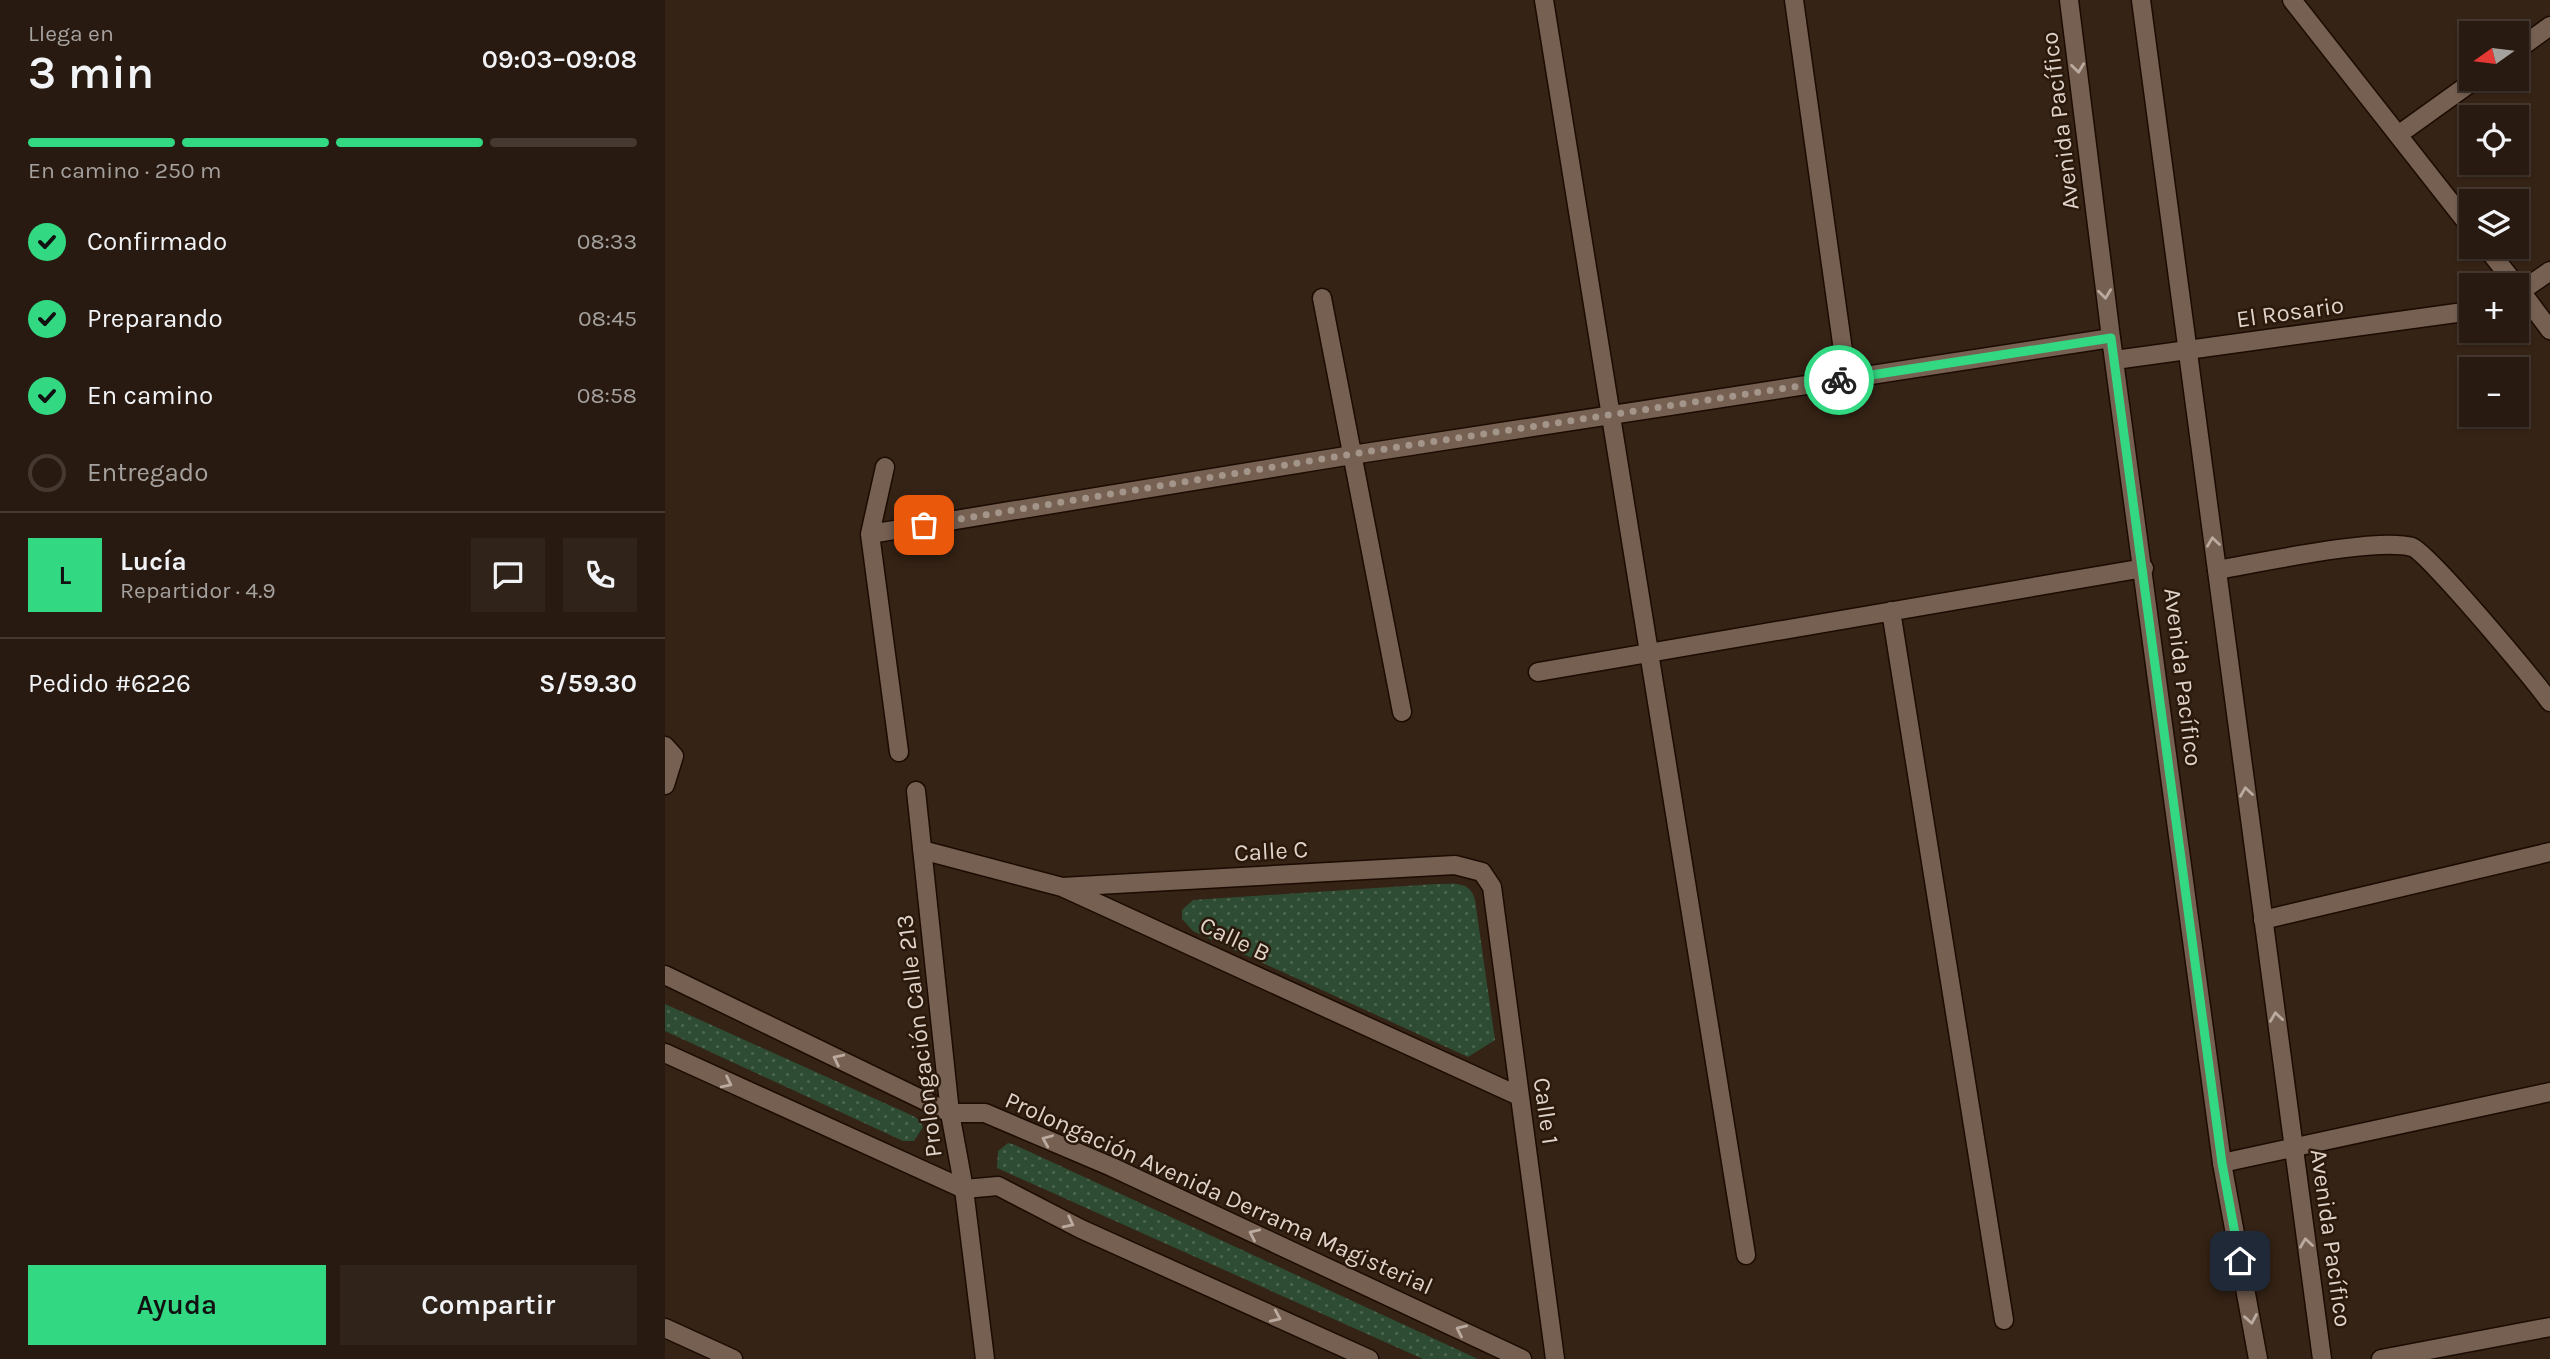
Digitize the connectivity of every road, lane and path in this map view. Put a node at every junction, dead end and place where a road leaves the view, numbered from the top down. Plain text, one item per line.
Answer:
1 (1545, 0) edge
2 (1794, 0) edge
3 (2069, 0) edge
4 (2140, 0) edge
5 (2292, 0) edge
6 (2550, 26) edge
7 (2529, 41) edge
8 (2460, 91) edge
9 (2399, 135) junction
10 (2459, 212) edge
11 (2550, 271) edge
12 (2529, 282) edge
13 (1322, 298) dead end
14 (2529, 304) edge
15 (2459, 313) edge
16 (2550, 330) edge
17 (2111, 338) junction
18 (2187, 351) junction
19 (2115, 360) junction
20 (1847, 379) junction
21 (1611, 415) junction
22 (1352, 454) junction
23 (885, 467) dead end
24 (870, 534) junction
25 (2144, 568) junction
26 (2217, 570) junction
27 (1891, 611) junction
28 (1649, 653) junction
29 (1538, 672) dead end
30 (2550, 702) edge
31 (1402, 712) dead end
32 (665, 746) edge
33 (899, 752) dead end
34 (665, 785) edge
35 (916, 791) dead end
36 (922, 850) junction
37 (2550, 852) edge
38 (1482, 872) joint
39 (1062, 887) junction
40 (2263, 919) junction
41 (665, 975) edge
42 (665, 1053) edge
43 (2550, 1092) edge
44 (1519, 1097) junction
45 (950, 1114) junction
46 (2294, 1147) junction
47 (2222, 1163) junction
48 (964, 1189) junction
49 (1747, 1255) dead end
50 (2004, 1320) dead end
51 (2550, 1327) edge
52 (665, 1328) edge
53 (733, 1359) edge
54 (985, 1359) edge
55 (1369, 1359) edge
56 (1523, 1359) edge
57 (1555, 1359) edge
58 (2258, 1359) edge
59 (2322, 1359) edge
60 (2381, 1359) edge

1 - 21 street
2 - 20 street
3 -> 17 street, Avenida Pacífico
4 - 18 street, Avenida Pacífico
5 - 9 street
6 - 7 street
8 - 9 street
9 - 10 street
11 - 12 street
13 - 22 street
14 - 16 street
15 - 18 street, El Rosario
17 - 19 street, Avenida Pacífico
17 - 20 street
18 - 19 street, El Rosario
26 -> 18 street, Avenida Pacífico
19 - 25 street, Avenida Pacífico
20 - 21 street
21 - 22 street
21 - 28 street
22 - 24 street
22 - 31 street
23 - 24 street
24 - 33 street
25 - 27 street
25 - 47 street, Avenida Pacífico
26 - 30 street
40 -> 26 street, Avenida Pacífico
27 - 28 street
27 - 50 street
28 - 29 street
28 - 49 street
32 - 34 street
35 - 36 street, Prolongación Calle 213
36 - 39 street, Calle B
36 - 45 street, Prolongación Calle 213
37 - 40 street
38 - 39 street, Calle C
38 - 44 street, Calle 1
39 - 44 street, Calle B
46 -> 40 street, Avenida Pacífico
45 -> 41 street, Prolongación Avenida Derrama Magisterial
42 -> 48 street
43 - 46 street
44 - 57 street, Calle 1
45 - 48 street, Prolongación Calle 213
56 -> 45 street, Prolongación Avenida Derrama Magisterial
46 - 47 street
59 -> 46 street, Avenida Pacífico
47 -> 58 street, Avenida Pacífico
48 - 54 street, Prolongación Calle 213
48 -> 55 street
51 - 60 street
52 - 53 street

